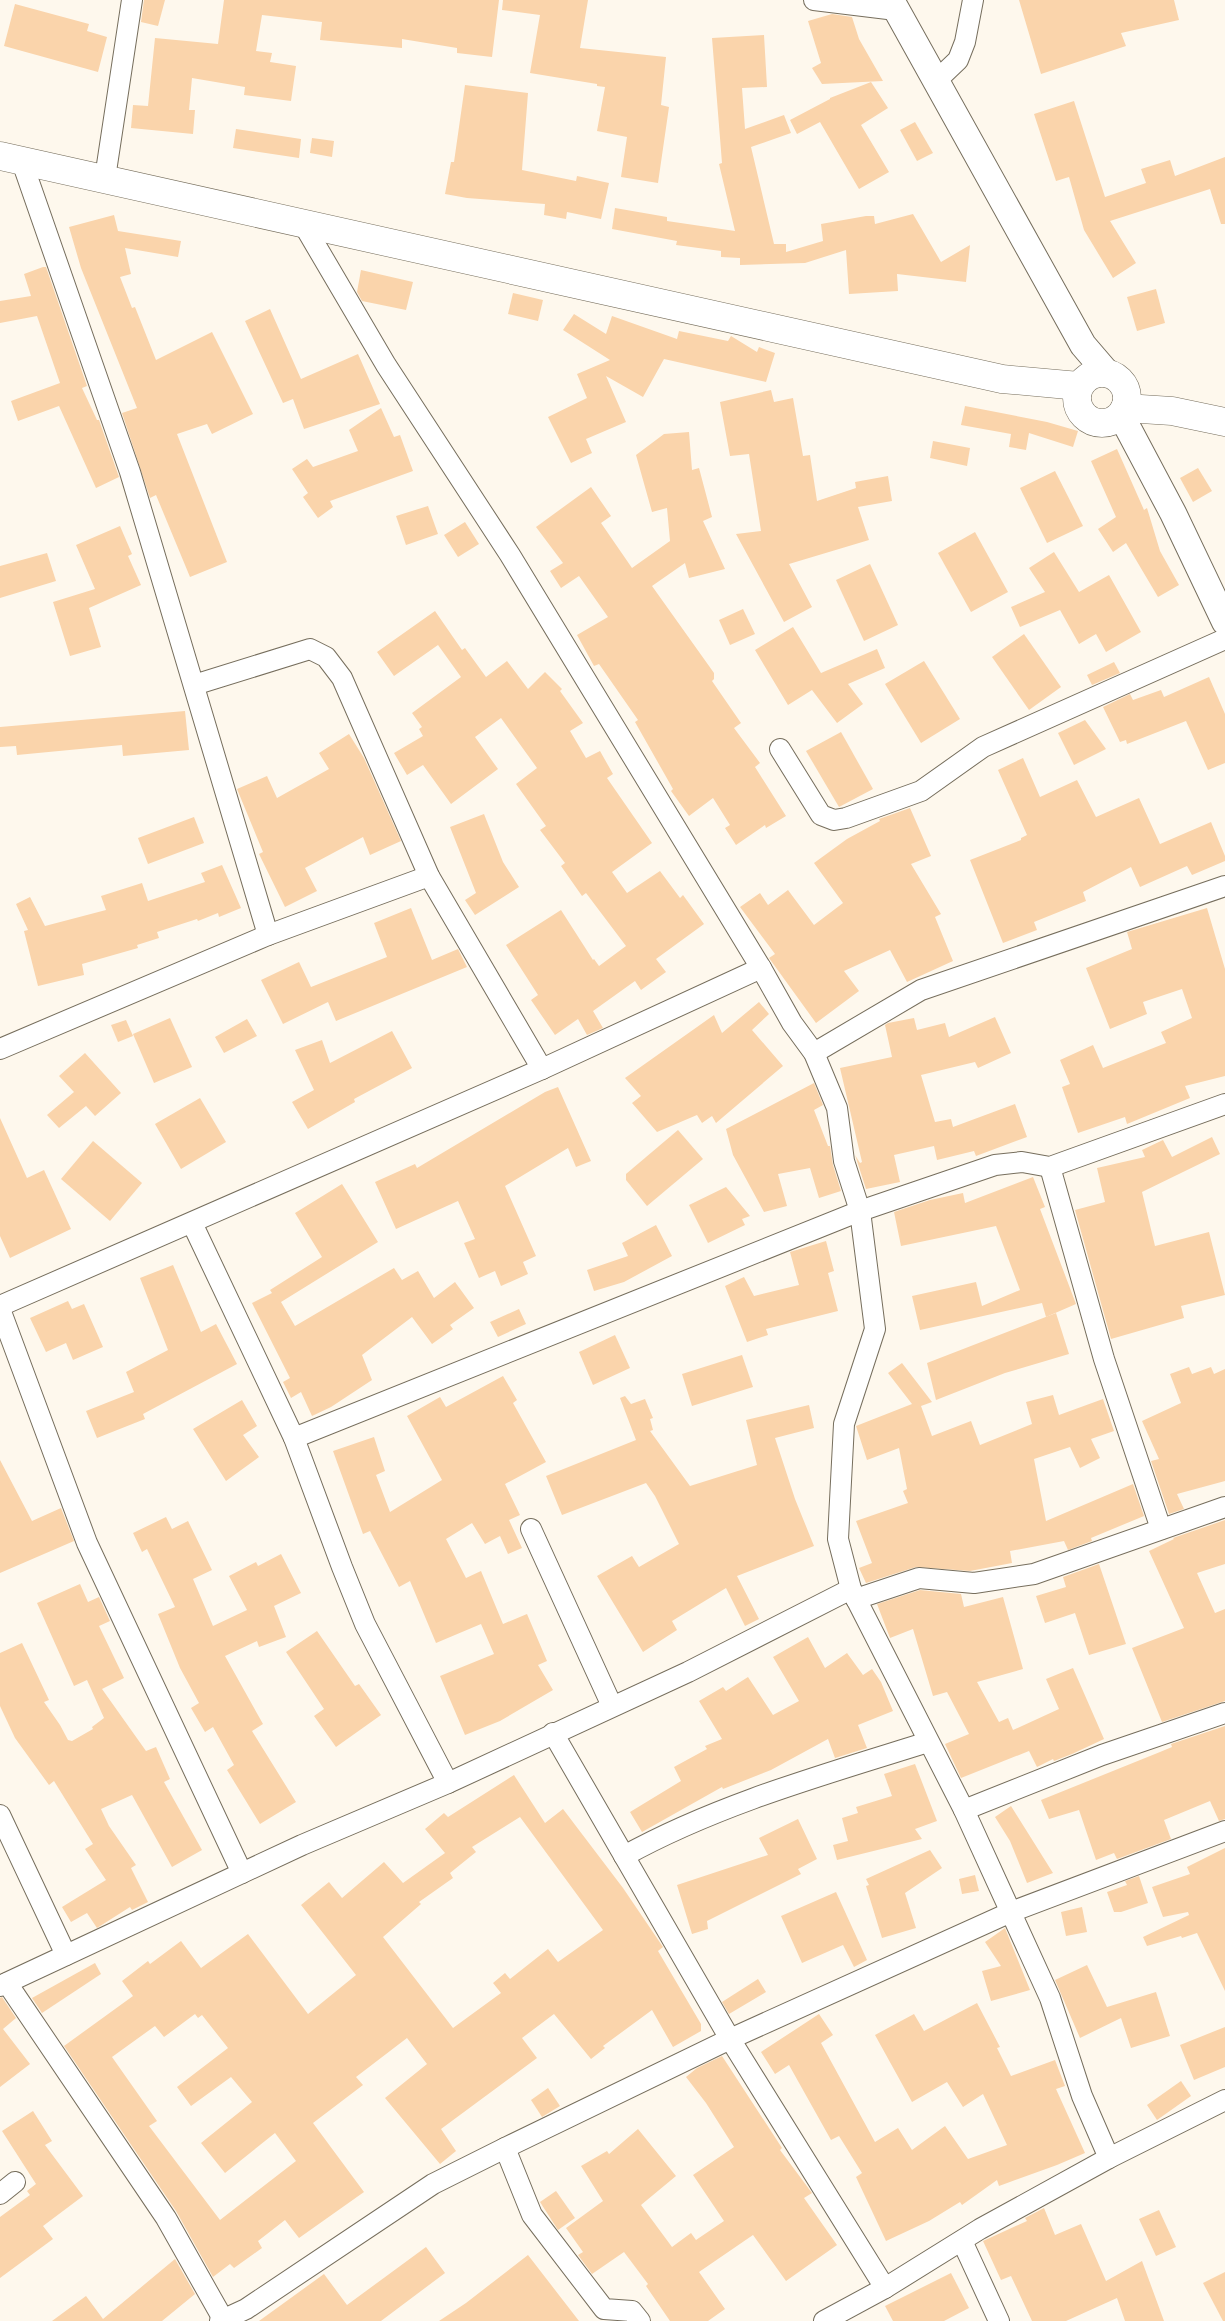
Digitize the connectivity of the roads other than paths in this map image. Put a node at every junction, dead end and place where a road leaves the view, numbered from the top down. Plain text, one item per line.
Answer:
1 (132, 0) edge
2 (814, 0) edge
3 (973, 0) edge
4 (894, 5) edge
5 (936, 81) junction
6 (10, 157) edge
7 (104, 178) junction
8 (302, 222) junction
9 (1103, 398) junction
10 (1225, 422) edge
11 (1225, 622) edge
12 (1225, 639) edge
13 (194, 685) junction
14 (780, 749) dead end
15 (429, 876) junction
16 (1225, 886) edge
17 (268, 935) junction
18 (761, 968) junction
19 (0, 1049) edge
20 (814, 1053) junction
21 (542, 1069) junction
22 (1225, 1104) edge
23 (1050, 1167) junction
24 (860, 1211) junction
25 (192, 1223) junction
26 (0, 1308) edge
27 (294, 1438) junction
28 (1225, 1507) edge
29 (531, 1529) dead end
30 (1161, 1529) junction
31 (853, 1594) junction
32 (612, 1706) junction
33 (1225, 1713) edge
34 (553, 1733) junction
35 (928, 1742) junction
36 (448, 1783) junction
37 (964, 1810) junction
38 (0, 1815) edge
39 (1225, 1831) edge
40 (624, 1856) junction
41 (242, 1873) junction
42 (1011, 1912) junction
43 (66, 1955) junction
44 (4, 1984) edge
45 (730, 2039) junction
46 (1225, 2100) edge
47 (505, 2148) junction
48 (1109, 2158) junction
49 (962, 2241) junction
50 (885, 2288) junction
51 (250, 2315) edge
52 (222, 2320) edge
53 (640, 2321) edge
54 (824, 2321) edge
55 (999, 2321) edge

1 - 7 street
2 - 4 street
3 - 5 street
4 - 5 street
5 - 9 street
6 - 7 main road
6 - 13 street
7 - 8 main road
8 - 9 main road
8 - 18 street
9 - 10 main road
9 - 11 street
12 - 14 street
13 - 15 street
13 - 17 street
15 - 17 street
15 - 21 street
16 - 20 street
17 - 19 street
18 - 20 street
18 - 21 street
20 - 24 street
21 - 25 street
22 - 23 street
23 - 24 street
23 - 30 street
24 - 27 street
24 - 31 street
25 - 26 street
25 - 27 street
26 - 41 street
27 - 36 street
28 - 30 street
29 - 32 street
30 - 31 street
31 - 32 street
31 - 35 street
32 - 34 street
33 - 37 street
34 - 36 street
34 - 40 street
35 - 37 street
35 - 40 street
36 - 41 street
37 - 42 street
38 - 43 street
39 - 42 street
40 - 45 street
41 - 43 street
42 - 45 street
42 - 48 street
43 - 44 street
44 - 52 street
45 - 47 street
45 - 50 street
46 - 48 street
47 - 51 street
47 - 53 street
48 - 49 street
49 - 50 street
49 - 55 street
50 - 54 street
51 - 52 street

